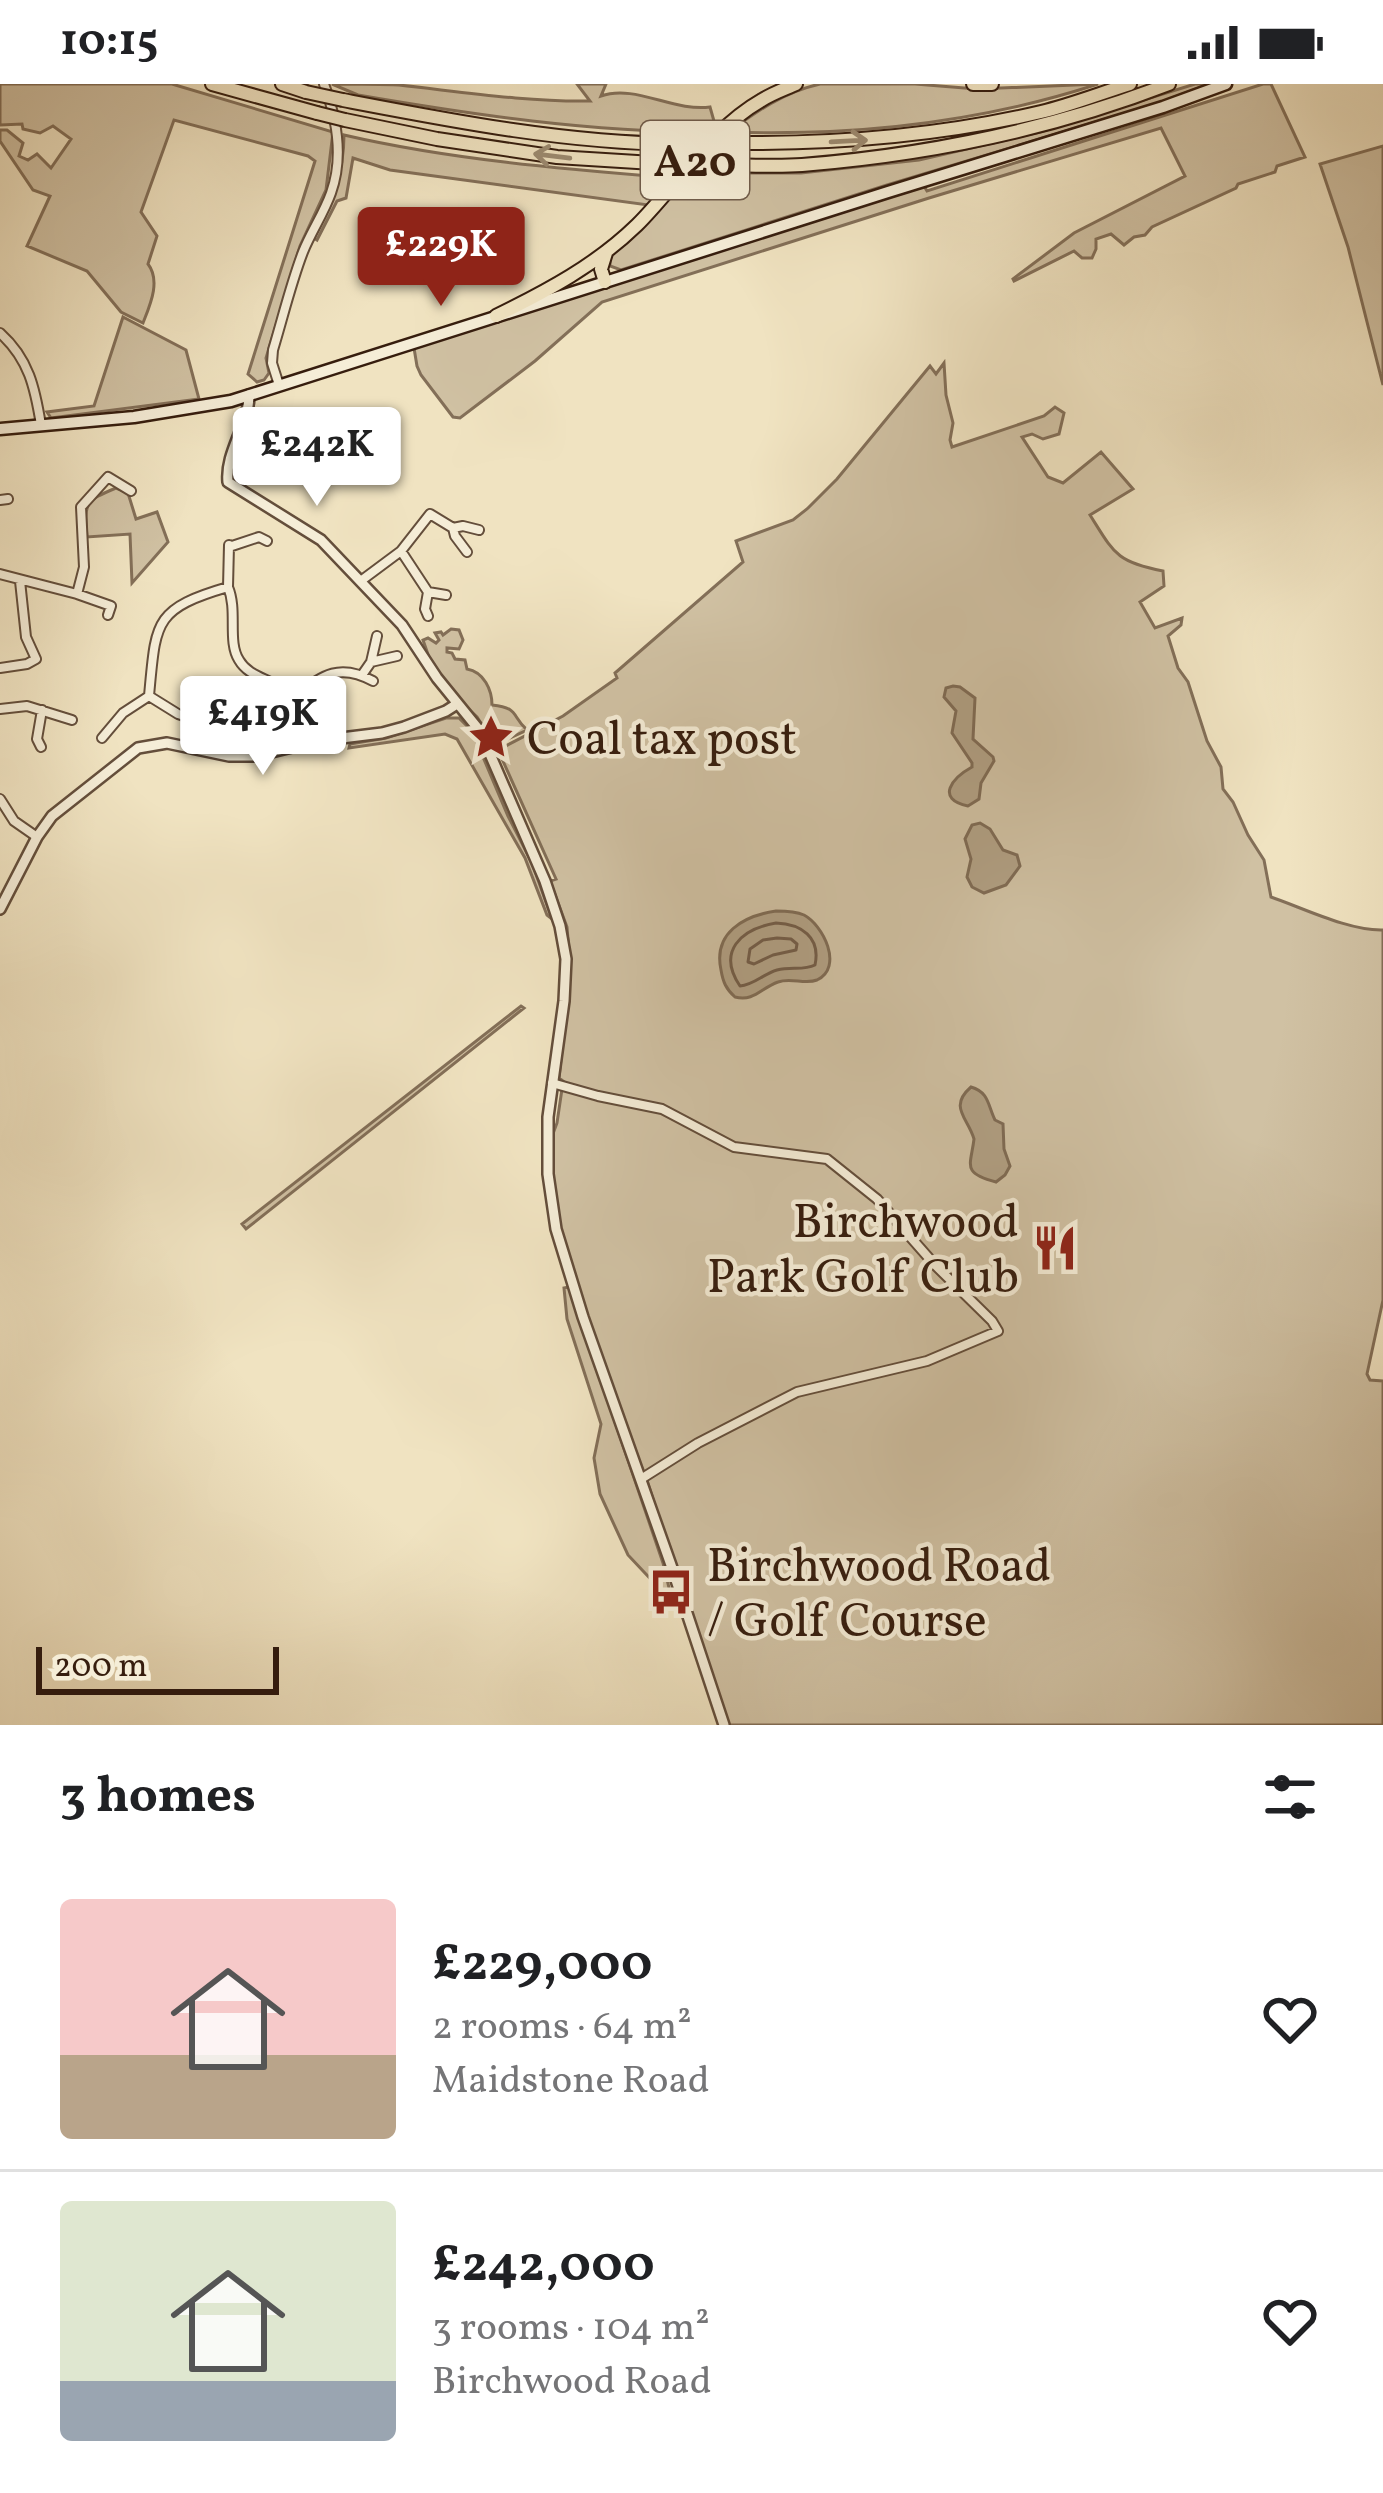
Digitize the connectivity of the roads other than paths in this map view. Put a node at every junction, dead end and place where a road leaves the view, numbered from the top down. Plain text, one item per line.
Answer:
1 (212, 84) edge
2 (282, 84) edge
3 (324, 84) edge
4 (796, 84) edge
5 (974, 84) edge
6 (992, 84) edge
7 (1169, 84) edge
8 (1226, 84) edge
9 (1136, 89) edge
10 (606, 252) junction
11 (605, 282) junction
12 (496, 316) junction
13 (0, 333) edge
14 (279, 385) junction
15 (249, 395) junction
16 (231, 401) junction
17 (242, 422) junction
18 (41, 425) junction
19 (0, 429) edge
20 (131, 491) dead end
21 (453, 528) junction
22 (479, 530) dead end
23 (267, 541) dead end
24 (401, 551) junction
25 (467, 552) dead end
26 (0, 574) edge
27 (362, 580) junction
28 (20, 581) junction
29 (228, 586) junction
30 (428, 592) junction
31 (76, 594) junction
32 (446, 595) dead end
33 (122, 610) dead end
34 (428, 616) dead end
35 (377, 636) dead end
36 (397, 656) dead end
37 (371, 662) junction
38 (0, 668) edge
39 (362, 675) junction
40 (373, 681) dead end
41 (149, 696) junction
42 (290, 700) junction
43 (457, 704) junction
44 (0, 709) edge
45 (41, 710) junction
46 (72, 720) dead end
47 (203, 722) dead end
48 (102, 738) dead end
49 (41, 747) dead end
50 (298, 747) junction
51 (0, 800) edge
52 (38, 836) junction
53 (0, 909) edge
54 (552, 1083) junction
55 (641, 1479) junction
56 (724, 1725) edge

9 -> 1 highway, A20, bridge
2 -> 9 highway, A20, bridge
3 - 14 street
4 - 10 highway, A20
5 - 6 highway
7 - 9 highway, A20
8 - 11 main road
10 - 11 highway, A20
10 - 12 highway, A20
11 - 12 main road
12 - 14 main road
13 - 18 street
14 - 15 main road
15 - 16 main road
15 - 17 street
16 - 17 street
16 - 18 main road
17 - 27 street
18 - 19 main road
20 - 31 street
21 - 22 street
21 - 24 street
21 - 25 street
23 - 29 street
24 - 27 street
24 - 30 street
26 - 28 street
27 - 43 street
28 - 31 street
28 - 38 street
29 - 41 street
29 - 42 street
30 - 32 street
30 - 34 street
31 - 33 street
35 - 37 street
36 - 37 street
37 - 39 street
39 - 40 street
39 - 42 street
41 - 47 street
41 - 48 street
42 - 50 street
43 - 50 street
43 - 54 street
44 - 45 street
45 - 46 street
45 - 49 street
50 - 52 street
51 - 52 street
52 - 53 street
54 - 55 street
54 - 55 street
55 - 56 street

